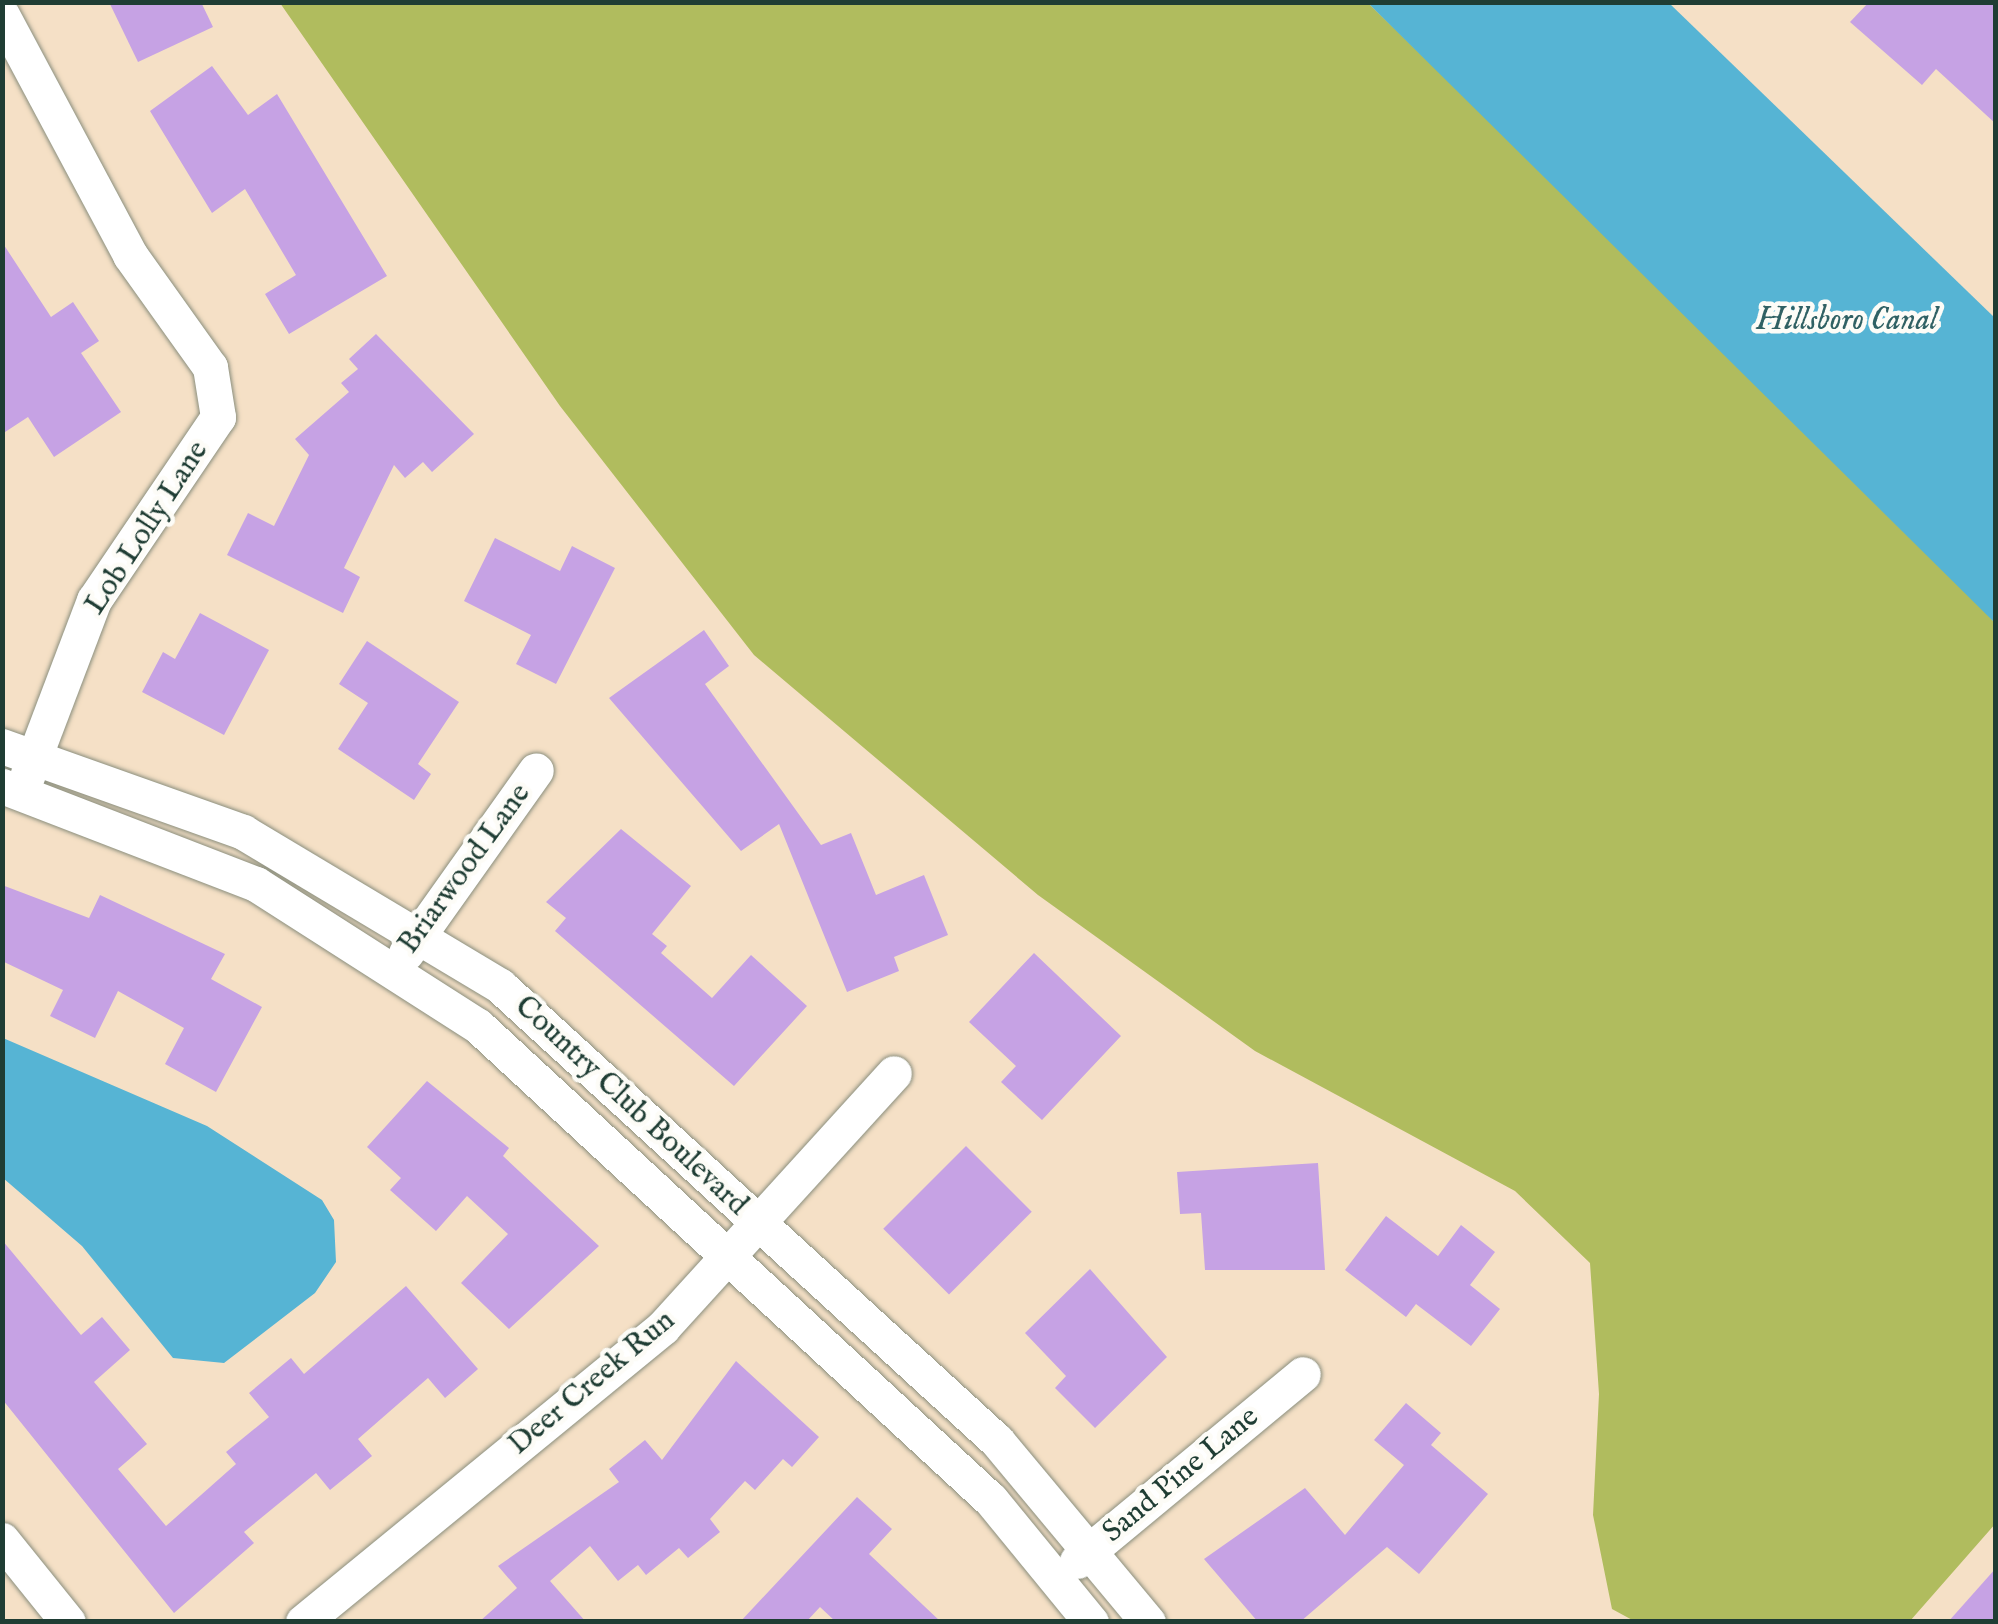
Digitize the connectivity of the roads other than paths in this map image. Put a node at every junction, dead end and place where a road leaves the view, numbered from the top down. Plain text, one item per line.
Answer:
1 (2, 16) edge
2 (20, 750) edge
3 (536, 770) dead end
4 (12, 788) edge
5 (420, 934) junction
6 (394, 968) junction
7 (894, 1072) dead end
8 (755, 1220) junction
9 (729, 1251) junction
10 (1303, 1374) dead end
11 (2, 1540) edge
12 (1094, 1548) junction
13 (1058, 1576) junction
14 (68, 1622) edge
15 (303, 1622) edge
16 (1091, 1622) edge
17 (1148, 1622) edge

1 - 2 street, Lob Lolly Lane
2 - 4 street, Lob Lolly Lane
2 - 5 street, Country Club Boulevard
3 - 5 street, Briarwood Lane
4 - 6 street, Country Club Boulevard
5 - 6 street, Briarwood Lane
5 - 8 street, Country Club Boulevard
6 - 9 street, Country Club Boulevard
7 - 8 street, Deer Creek Run
8 - 9 street, Deer Creek Run
8 - 12 street, Country Club Boulevard
9 - 13 street, Country Club Boulevard
9 - 15 street, Deer Creek Run
10 - 12 street, Sand Pine Lane
11 - 14 street
12 - 13 street, Sand Pine Lane
12 - 17 street, Country Club Boulevard
13 - 16 street, Country Club Boulevard

